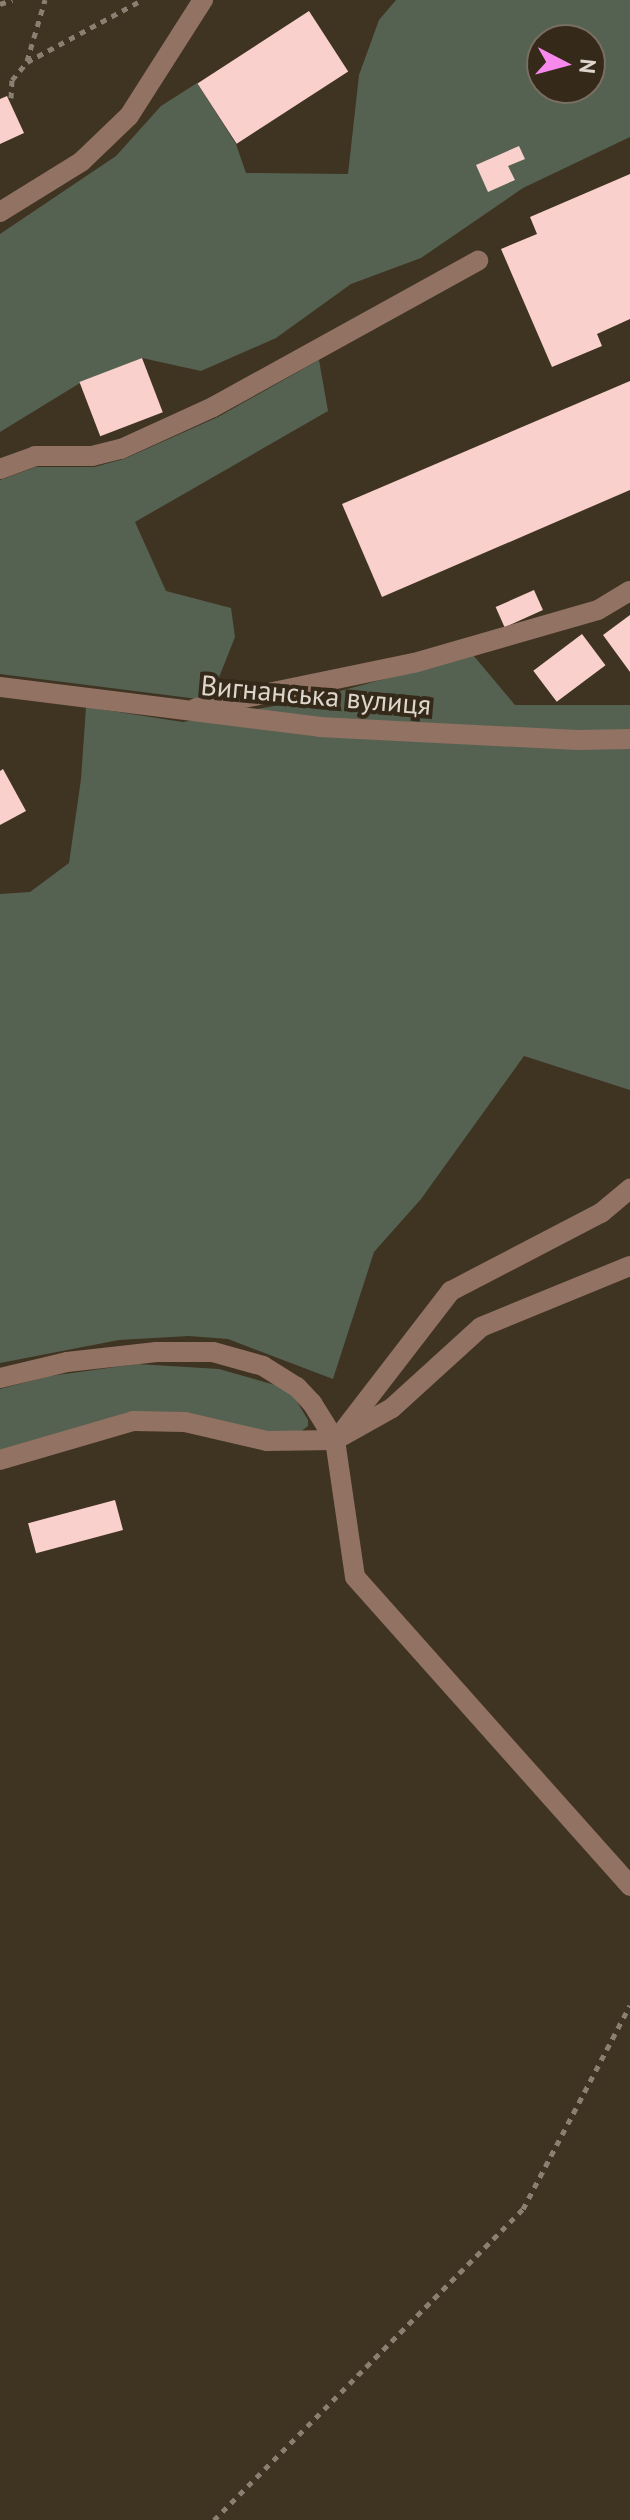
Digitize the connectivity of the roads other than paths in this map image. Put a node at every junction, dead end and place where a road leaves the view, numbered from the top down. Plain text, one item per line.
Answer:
1 (203, 0) edge
2 (0, 212) edge
3 (478, 261) dead end
4 (0, 469) edge
5 (630, 591) edge
6 (0, 687) edge
7 (178, 712) junction
8 (630, 739) edge
9 (630, 1189) edge
10 (630, 1266) edge
11 (0, 1378) edge
12 (335, 1440) junction
13 (0, 1460) edge
14 (630, 1886) edge

1 - 2 street
3 - 4 street
5 - 7 street
6 - 7 street, Вигнанська вулиця
7 - 8 street, Вигнанська вулиця
9 - 12 street
10 - 12 street
11 - 12 street
12 - 13 street
12 - 14 street

